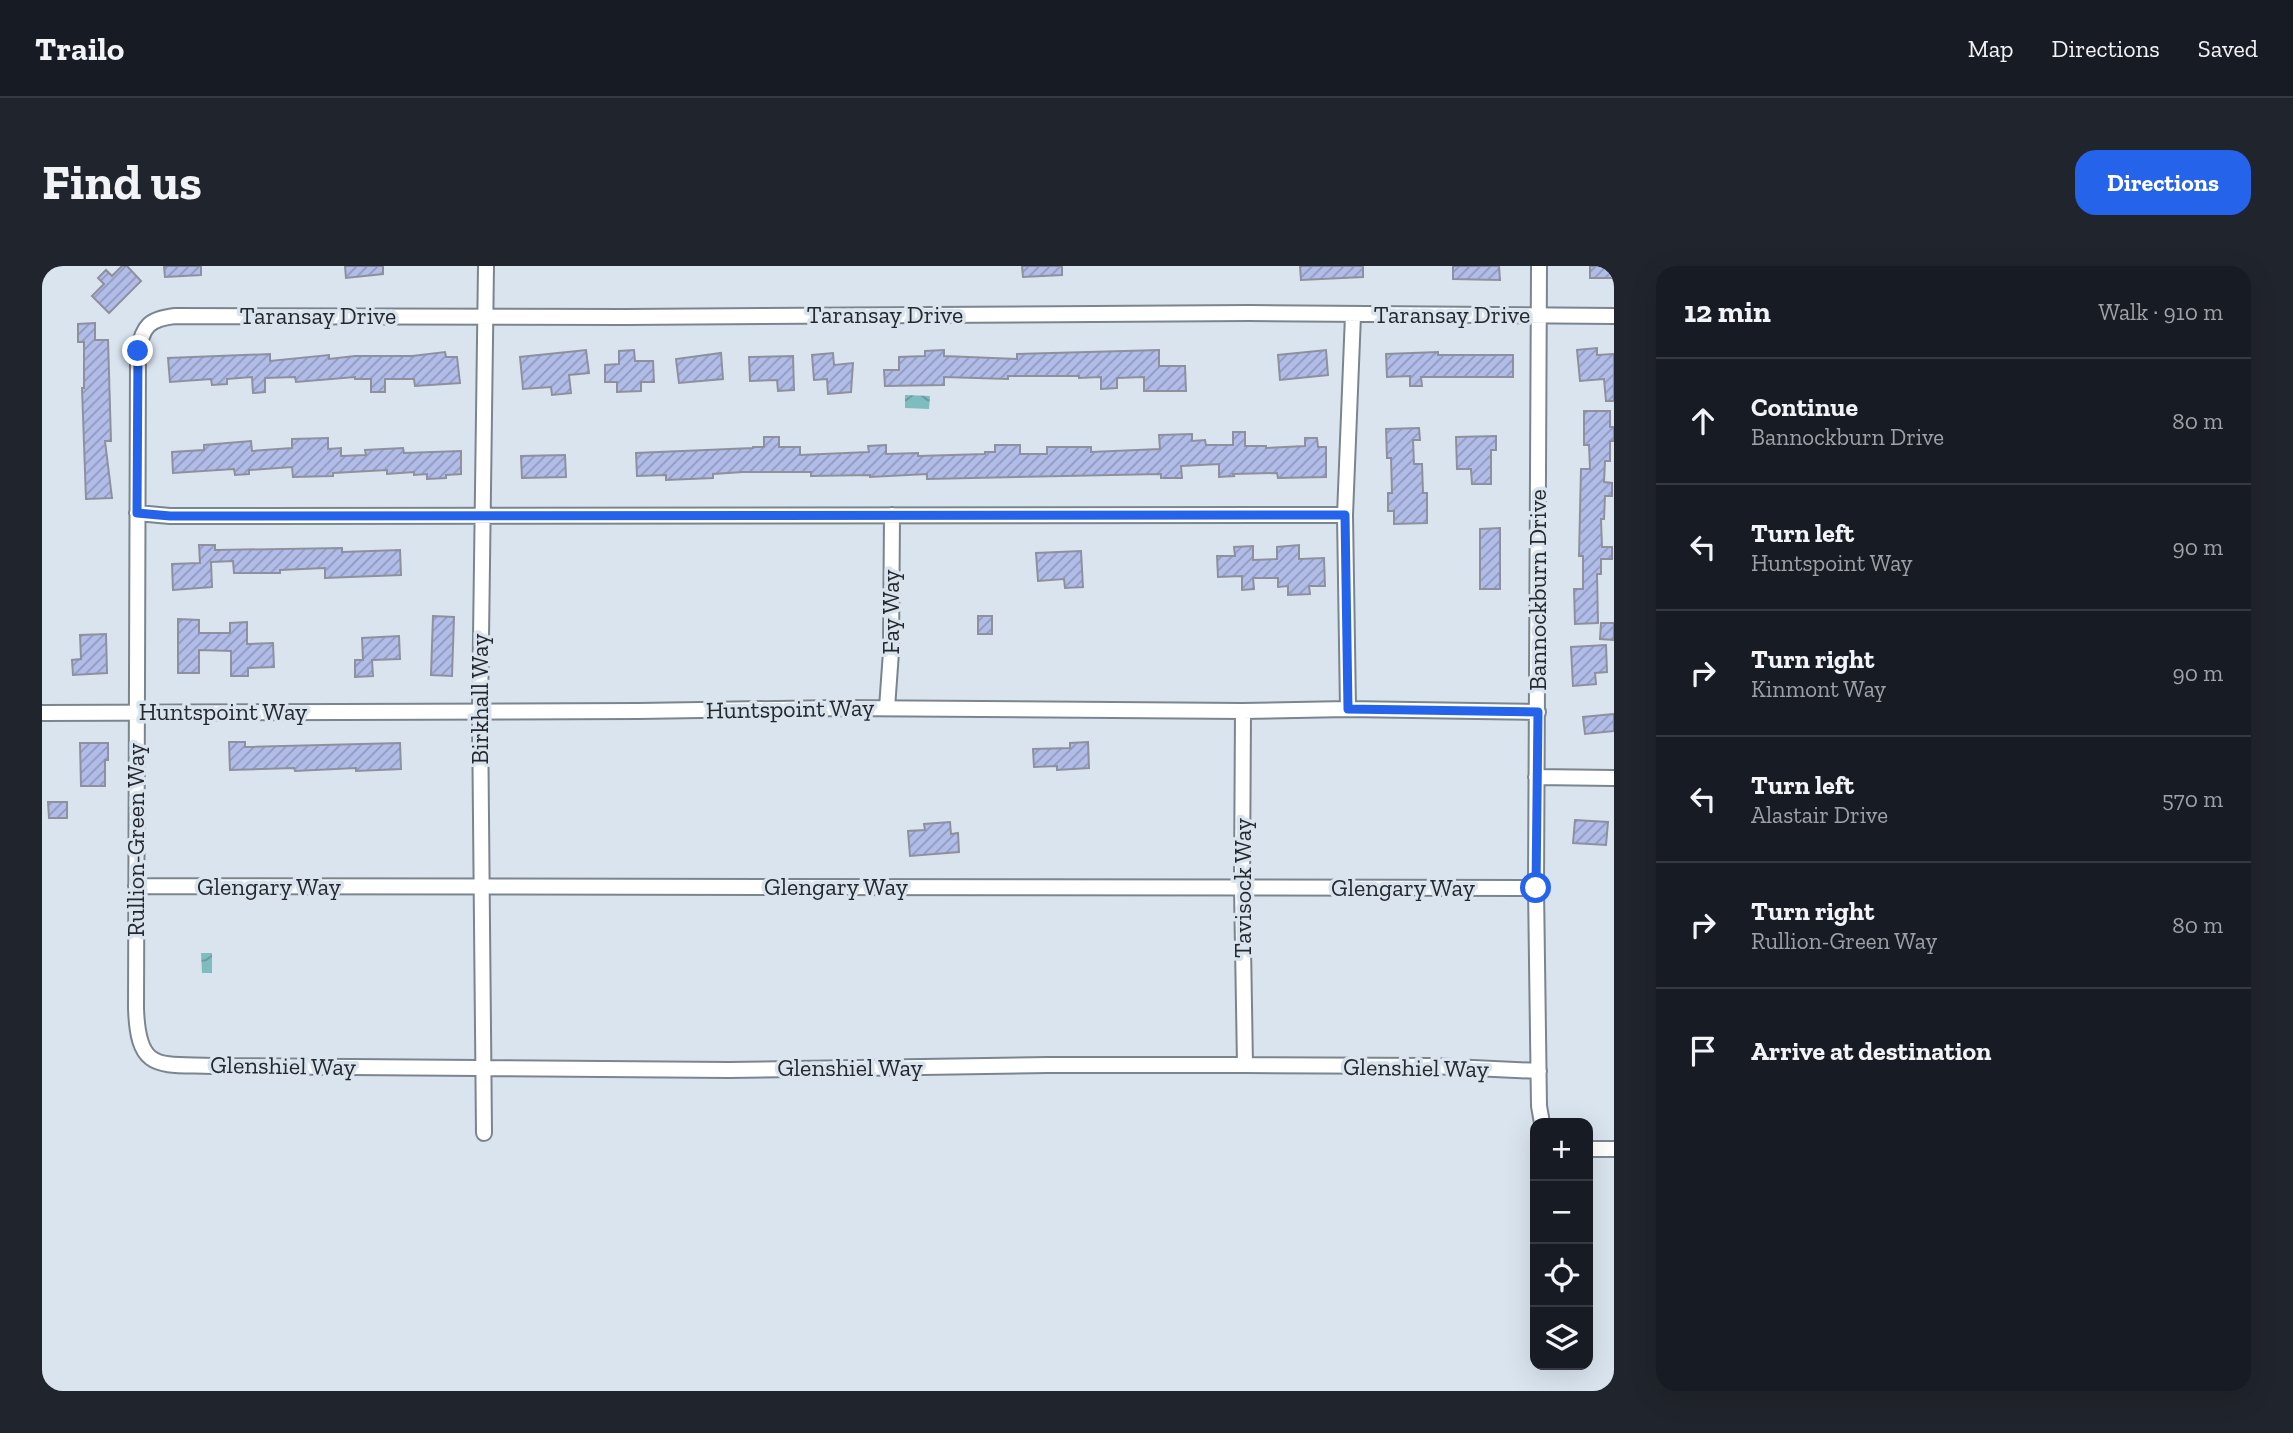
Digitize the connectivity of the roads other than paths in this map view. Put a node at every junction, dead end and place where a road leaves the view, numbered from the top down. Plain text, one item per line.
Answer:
1 (486, 266) edge
2 (1539, 266) edge
3 (1353, 315) junction
4 (485, 316) junction
5 (1539, 316) junction
6 (1614, 316) edge
7 (156, 320) joint
8 (137, 513) junction
9 (892, 515) junction
10 (1345, 515) junction
11 (483, 517) junction
12 (887, 708) junction
13 (1348, 709) junction
14 (1243, 711) junction
15 (136, 712) junction
16 (480, 712) junction
17 (1538, 712) junction
18 (42, 713) edge
19 (1536, 777) junction
20 (1614, 778) edge
21 (136, 886) junction
22 (481, 887) junction
23 (1242, 887) junction
24 (1536, 888) junction
25 (160, 1064) joint
26 (1245, 1065) junction
27 (482, 1067) junction
28 (1539, 1071) junction
29 (1542, 1118) edge
30 (484, 1133) dead end
31 (1593, 1149) edge
32 (1614, 1150) edge

1 - 4 street, Birkhall Way
2 - 5 street, Bannockburn Drive
3 - 4 street, Taransay Drive
3 - 5 street, Taransay Drive
3 - 10 street
4 - 7 street, Taransay Drive
4 - 11 street, Birkhall Way
5 - 6 street, Taransay Drive
5 - 17 street, Bannockburn Drive
7 - 8 street, Rullion-Green Way
8 - 11 street
8 - 15 street, Rullion-Green Way
9 - 10 street
9 - 11 street
9 - 12 street, Fay Way
10 - 13 street
11 - 16 street, Birkhall Way
12 - 14 street, Huntspoint Way
12 - 16 street, Huntspoint Way
13 - 14 street, Huntspoint Way
13 - 17 street, Huntspoint Way
14 - 23 street, Tavisock Way
15 - 16 street, Huntspoint Way
15 - 18 street, Huntspoint Way
15 - 21 street, Rullion-Green Way
16 - 22 street, Birkhall Way
17 - 19 street, Bannockburn Drive
19 - 20 street
19 - 24 street, Bannockburn Drive
21 - 22 street, Glengary Way
21 - 25 street, Rullion-Green Way
22 - 23 street, Glengary Way
22 - 27 street, Birkhall Way
23 - 24 street, Glengary Way
23 - 26 street, Tavisock Way
24 - 28 street, Bannockburn Drive
25 - 27 street, Glenshiel Way
26 - 27 street, Glenshiel Way
26 - 28 street, Glenshiel Way
27 - 30 street, Birkhall Way
28 - 29 street, Bannockburn Drive
31 - 32 street

